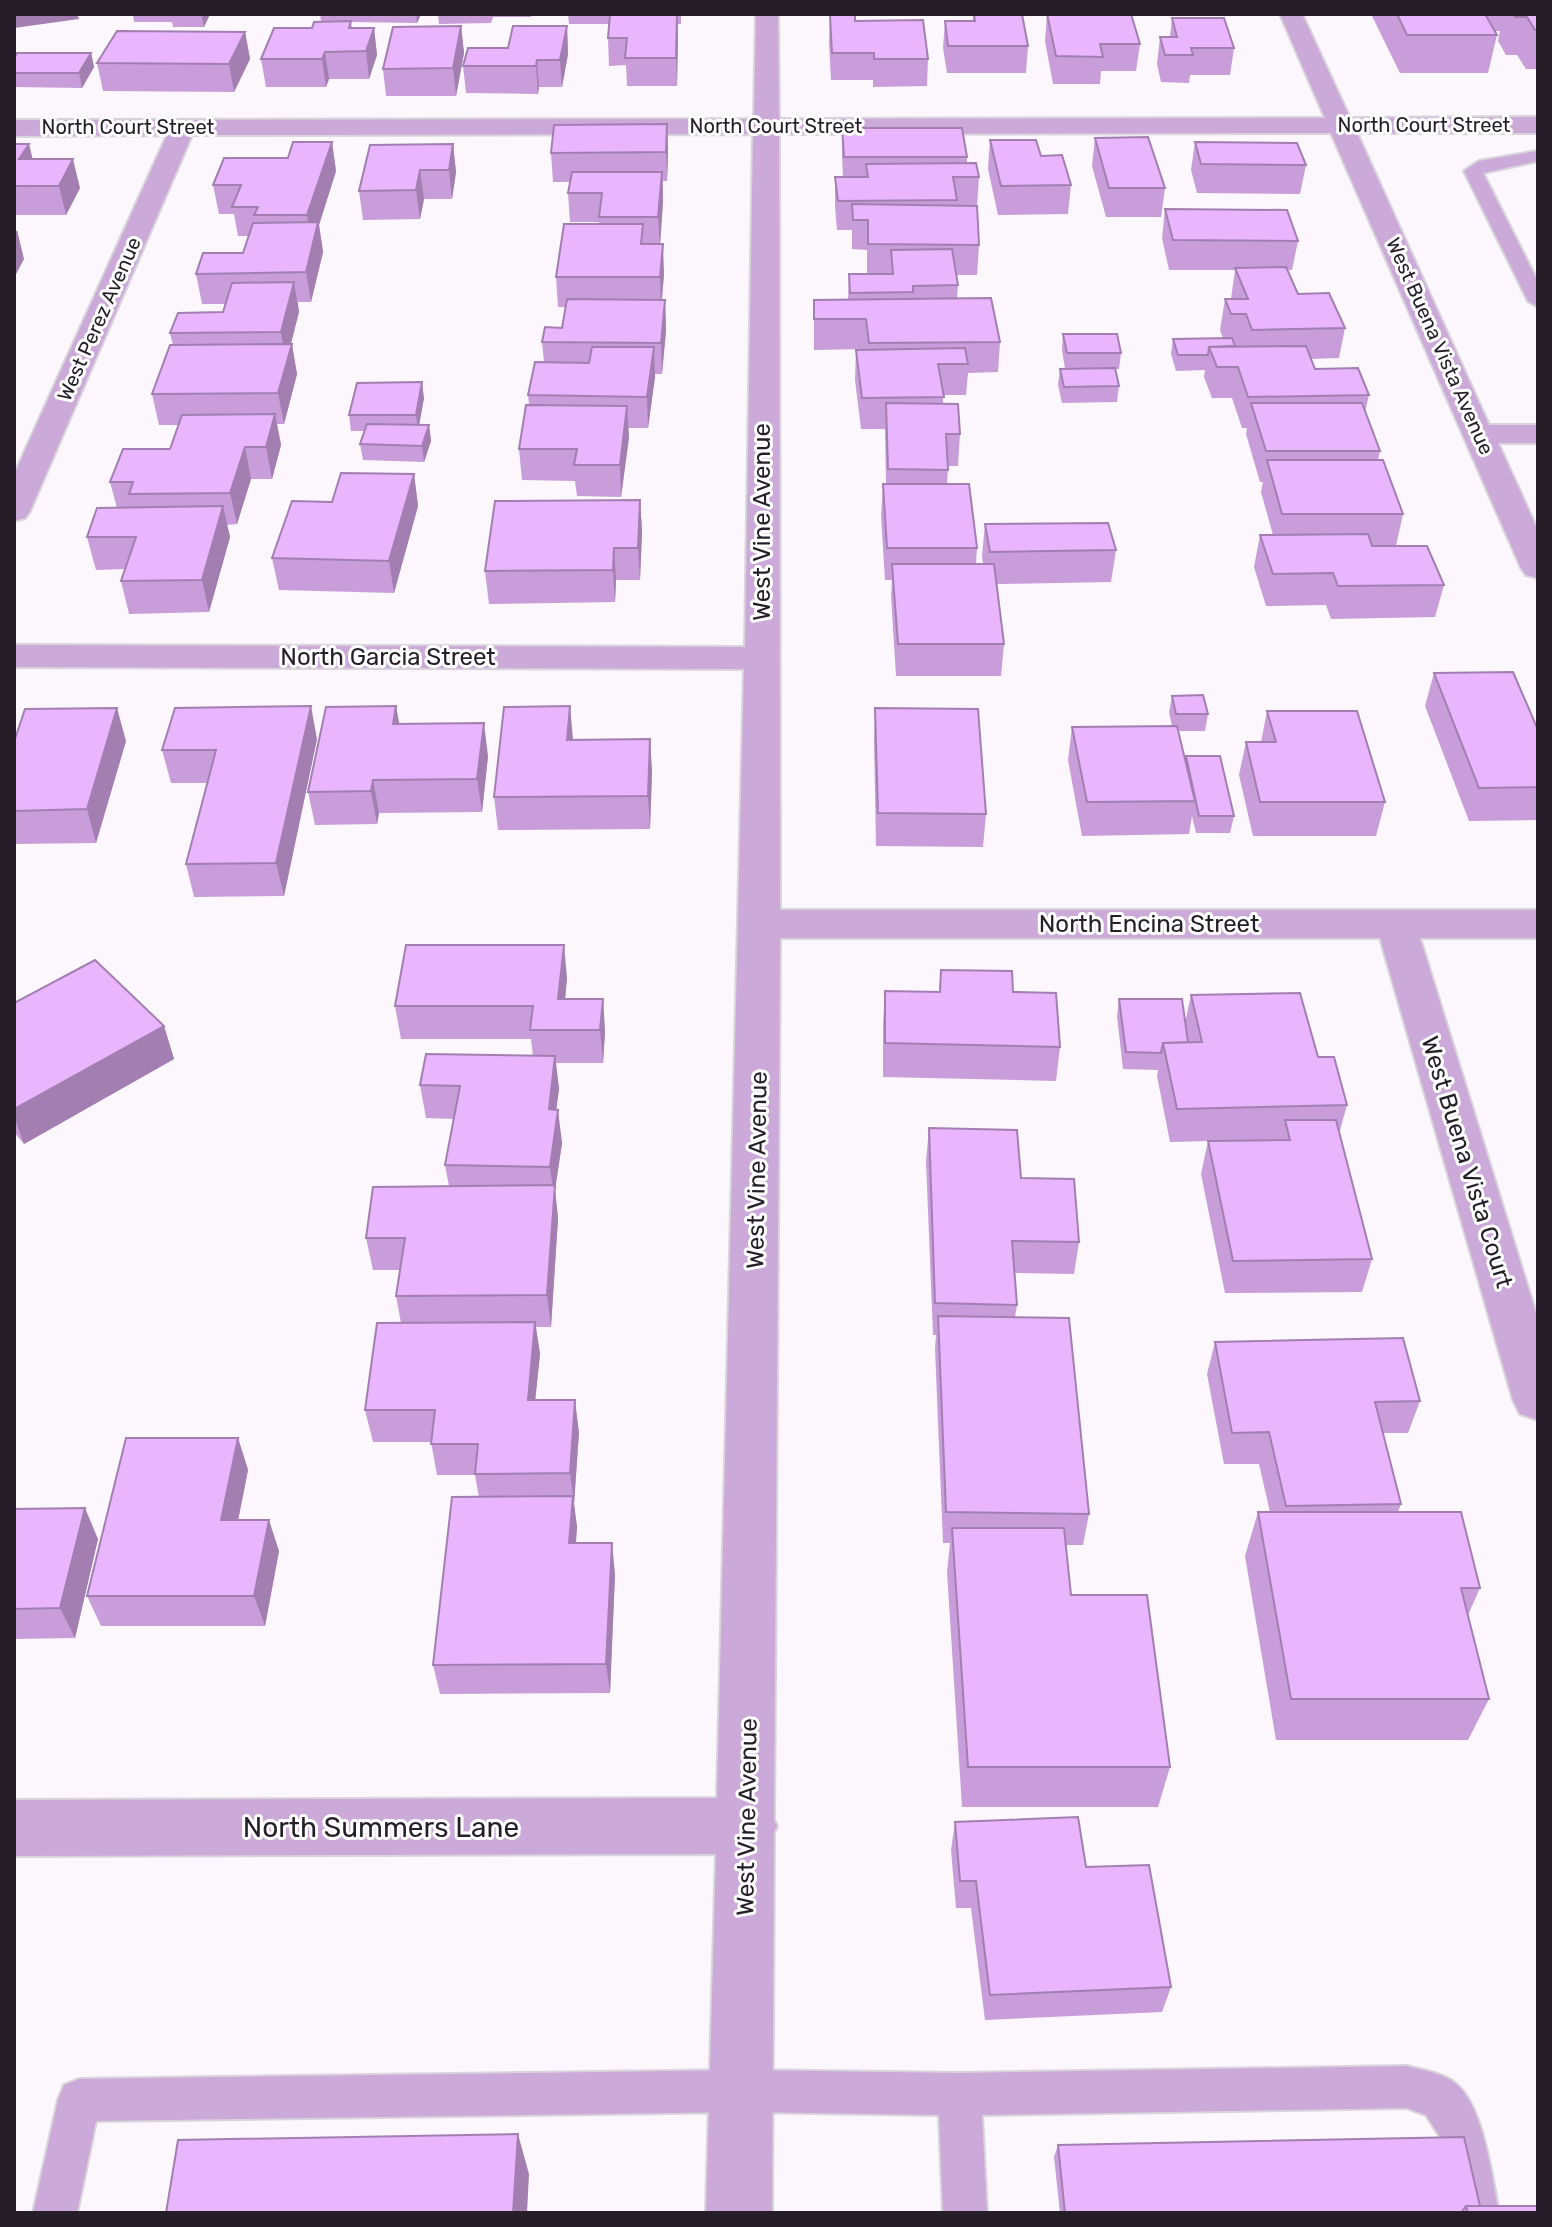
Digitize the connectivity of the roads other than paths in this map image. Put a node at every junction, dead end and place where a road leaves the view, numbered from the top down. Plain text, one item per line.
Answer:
1 (767, 14) edge
2 (1291, 14) edge
3 (1339, 124) junction
4 (1538, 125) edge
5 (766, 126) junction
6 (183, 127) junction
7 (14, 128) edge
8 (1538, 156) edge
9 (1538, 301) edge
10 (1480, 434) junction
11 (1538, 434) edge
12 (14, 511) edge
13 (1538, 568) edge
14 (14, 656) edge
15 (761, 658) junction
16 (760, 924) junction
17 (1396, 924) junction
18 (1538, 924) edge
19 (1538, 1400) edge
20 (748, 1826) junction
21 (14, 1828) edge
22 (742, 2091) junction
23 (960, 2094) junction
24 (55, 2213) edge
25 (739, 2213) edge
26 (965, 2213) edge
27 (1477, 2213) edge

1 - 5 street, West Vine Avenue
2 - 3 street, West Buena Vista Avenue
3 - 4 street, North Court Street
3 - 5 street, North Court Street
3 - 10 street, West Buena Vista Avenue
5 - 6 street, North Court Street
5 - 15 street, West Vine Avenue
6 - 7 street, North Court Street
6 - 12 street, West Perez Avenue
8 - 9 lane
10 - 11 street
10 - 13 street, West Buena Vista Avenue
14 - 15 street, North Garcia Street
15 - 16 street, West Vine Avenue
16 - 17 street, North Encina Street
16 - 20 street, West Vine Avenue
17 - 18 street, North Encina Street
17 - 19 street, West Buena Vista Court
20 - 21 street, North Summers Lane
20 - 22 street, West Vine Avenue
22 - 23 lane
22 - 24 lane
22 - 25 street, West Vine Avenue
23 - 26 lane
23 - 27 lane

